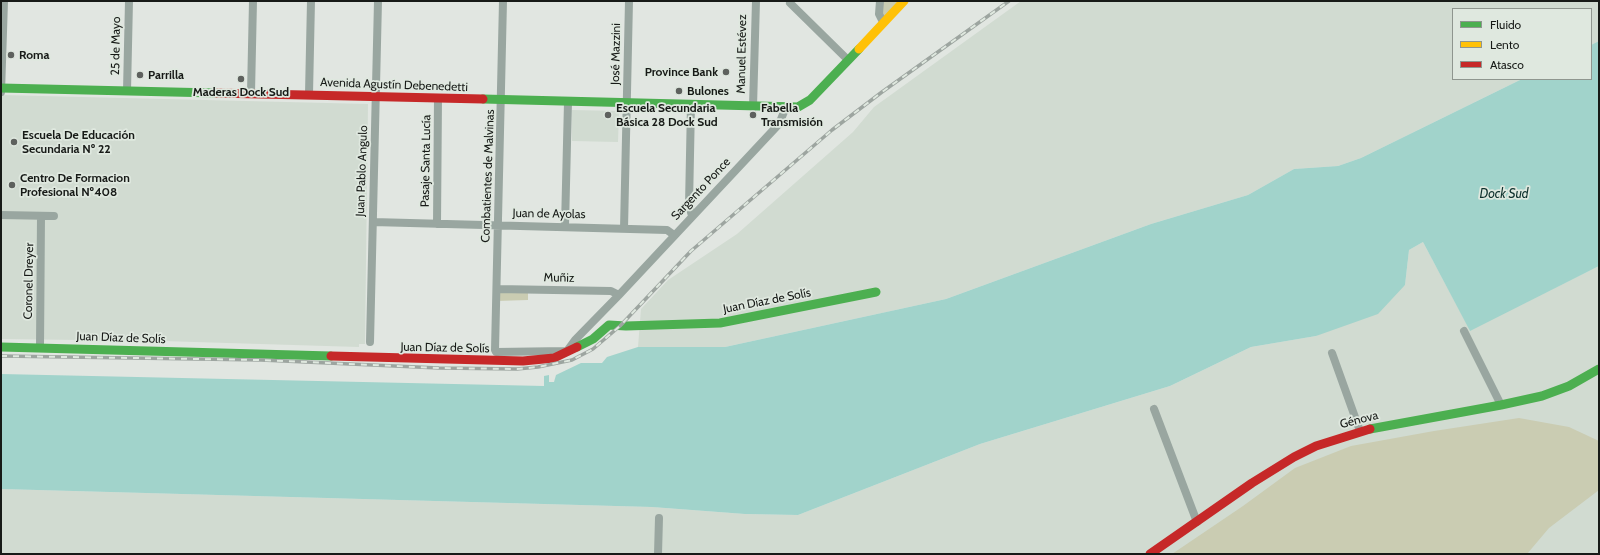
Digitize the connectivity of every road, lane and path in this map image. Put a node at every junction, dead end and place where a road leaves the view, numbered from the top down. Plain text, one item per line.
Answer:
1 (4, 1) edge
2 (129, 1) edge
3 (253, 1) edge
4 (311, 1) edge
5 (378, 1) edge
6 (504, 1) edge
7 (629, 1) edge
8 (756, 1) edge
9 (880, 1) edge
10 (904, 1) edge
11 (790, 3) dead end
12 (883, 22) junction
13 (2, 48) edge
14 (848, 60) junction
15 (1, 88) edge
16 (127, 91) junction
17 (1, 93) edge
18 (250, 93) junction
19 (309, 94) junction
20 (376, 96) junction
21 (438, 98) junction
22 (502, 101) junction
23 (568, 102) junction
24 (627, 103) junction
25 (691, 105) junction
26 (753, 107) junction
27 (786, 107) junction
28 (1, 215) edge
29 (42, 216) junction
30 (54, 216) dead end
31 (692, 216) junction
32 (373, 222) junction
33 (437, 224) junction
34 (499, 225) junction
35 (565, 226) junction
36 (624, 228) junction
37 (674, 235) junction
38 (497, 289) junction
39 (876, 292) dead end
40 (619, 295) junction
41 (1464, 331) dead end
42 (370, 342) dead end
43 (1, 347) edge
44 (40, 347) junction
45 (567, 351) junction
46 (1332, 353) dead end
47 (1599, 369) edge
48 (1501, 405) junction
49 (1154, 409) dead end
50 (1360, 431) junction
51 (659, 518) dead end
52 (1197, 522) junction
53 (658, 554) edge
54 (1150, 554) edge

1 - 13 street
2 - 16 street, 25 de Mayo
3 - 18 street
4 - 19 street
5 - 20 street, Juan Pablo Angulo
6 - 22 street, Combatientes de Malvinas
7 - 24 street, José Mazzini
8 - 26 street, Manuel Estévez
9 - 12 street
10 - 12 street
11 - 14 street
12 - 14 street
13 - 15 street
14 - 27 street
15 - 16 street, Avenida Agustín Debenedetti
15 - 17 street
16 - 18 street, Avenida Agustín Debenedetti
18 - 19 street, Avenida Agustín Debenedetti
19 - 20 street, Avenida Agustín Debenedetti
20 - 21 street, Avenida Agustín Debenedetti
20 - 32 street, Juan Pablo Angulo
21 - 22 street, Avenida Agustín Debenedetti
21 - 33 street, Pasaje Santa Lucía
22 - 23 street, Avenida Agustín Debenedetti
22 - 34 street, Combatientes de Malvinas
23 - 24 street, Avenida Agustín Debenedetti
23 - 35 street
24 - 25 street, Avenida Agustín Debenedetti
24 - 36 street, José Mazzini
25 - 26 street, Avenida Agustín Debenedetti
25 - 31 street
26 - 27 street, Avenida Agustín Debenedetti
27 - 31 street, Sargento Ponce
28 - 29 street
29 - 30 street
29 - 44 street, Coronel Dreyer
31 - 37 street, Sargento Ponce
32 - 33 street, Juan de Ayolas
32 - 42 street, Juan Pablo Angulo
33 - 34 street, Juan de Ayolas
34 - 35 street, Juan de Ayolas
34 - 38 street, Combatientes de Malvinas
35 - 36 street, Juan de Ayolas
36 - 37 street, Juan de Ayolas
37 - 40 street, Sargento Ponce
38 - 40 street, Muñiz
38 - 45 street, Combatientes de Malvinas
39 - 45 street, Juan Díaz de Solís
40 - 45 street, Sargento Ponce
41 - 48 street
43 - 44 street, Juan Díaz de Solís
44 - 45 street, Juan Díaz de Solís
46 - 50 street
47 - 48 street, Génova
48 - 50 street, Génova
49 - 52 street
50 - 52 street, Génova
51 - 53 street
52 - 54 street, Génova

